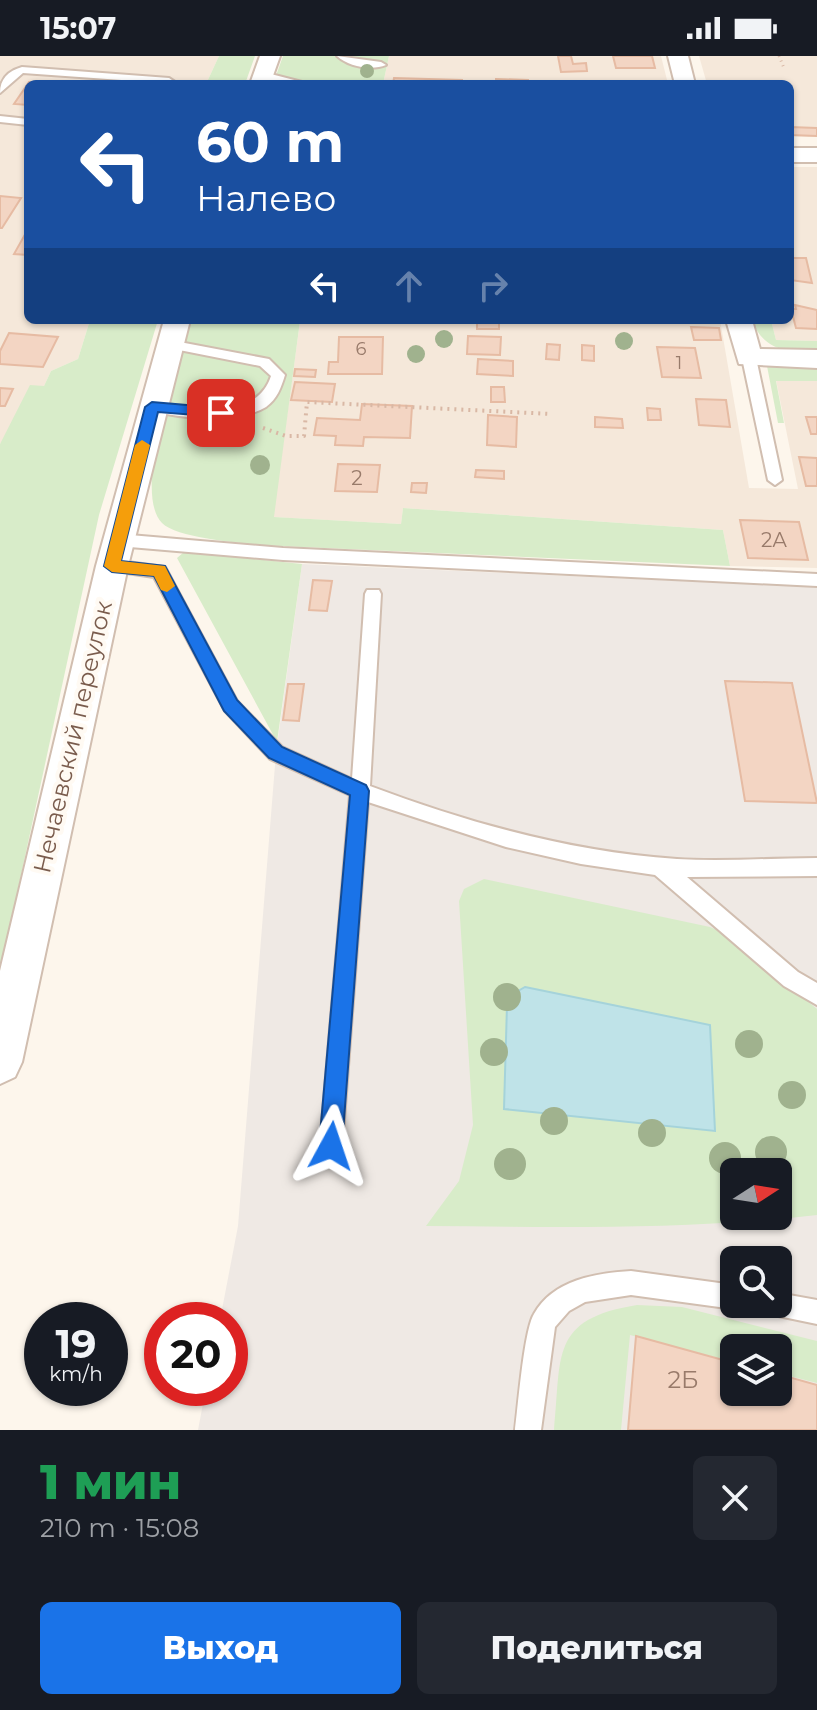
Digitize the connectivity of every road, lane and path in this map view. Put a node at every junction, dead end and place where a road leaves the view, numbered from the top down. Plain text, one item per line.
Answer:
1 (342, 56) edge
2 (678, 56) edge
3 (779, 56) edge
4 (381, 65) dead end
5 (784, 68) dead end
6 (264, 72) edge
7 (156, 80) edge
8 (287, 80) edge
9 (684, 80) edge
10 (0, 90) edge
11 (0, 119) edge
12 (24, 122) edge
13 (794, 155) edge
14 (817, 155) edge
15 (732, 324) edge
16 (173, 332) edge
17 (749, 358) junction
18 (817, 359) edge
19 (152, 407) junction
20 (552, 414) dead end
21 (304, 436) dead end
22 (775, 480) dead end
23 (115, 553) junction
24 (817, 580) edge
25 (373, 594) dead end
26 (360, 791) junction
27 (659, 866) junction
28 (817, 867) edge
29 (817, 995) edge
30 (0, 1062) edge
31 (331, 1146) dead end
32 (720, 1295) edge
33 (792, 1307) edge
34 (817, 1312) edge
35 (528, 1430) edge

1 - 4 lane
2 - 9 street
3 - 5 path
6 - 8 lane
7 - 10 lane
11 - 12 lane
13 - 14 street
15 - 17 street
16 - 19 street, Нечаевский переулок
16 - 19 lane
17 - 18 street
17 - 22 lane
19 - 23 street, Нечаевский переулок
20 - 21 path
23 - 24 lane
23 - 26 lane
23 - 30 street, Нечаевский переулок
25 - 26 lane
26 - 27 lane
26 - 31 lane
27 - 28 lane
27 - 29 lane
32 - 35 lane
33 - 34 lane

